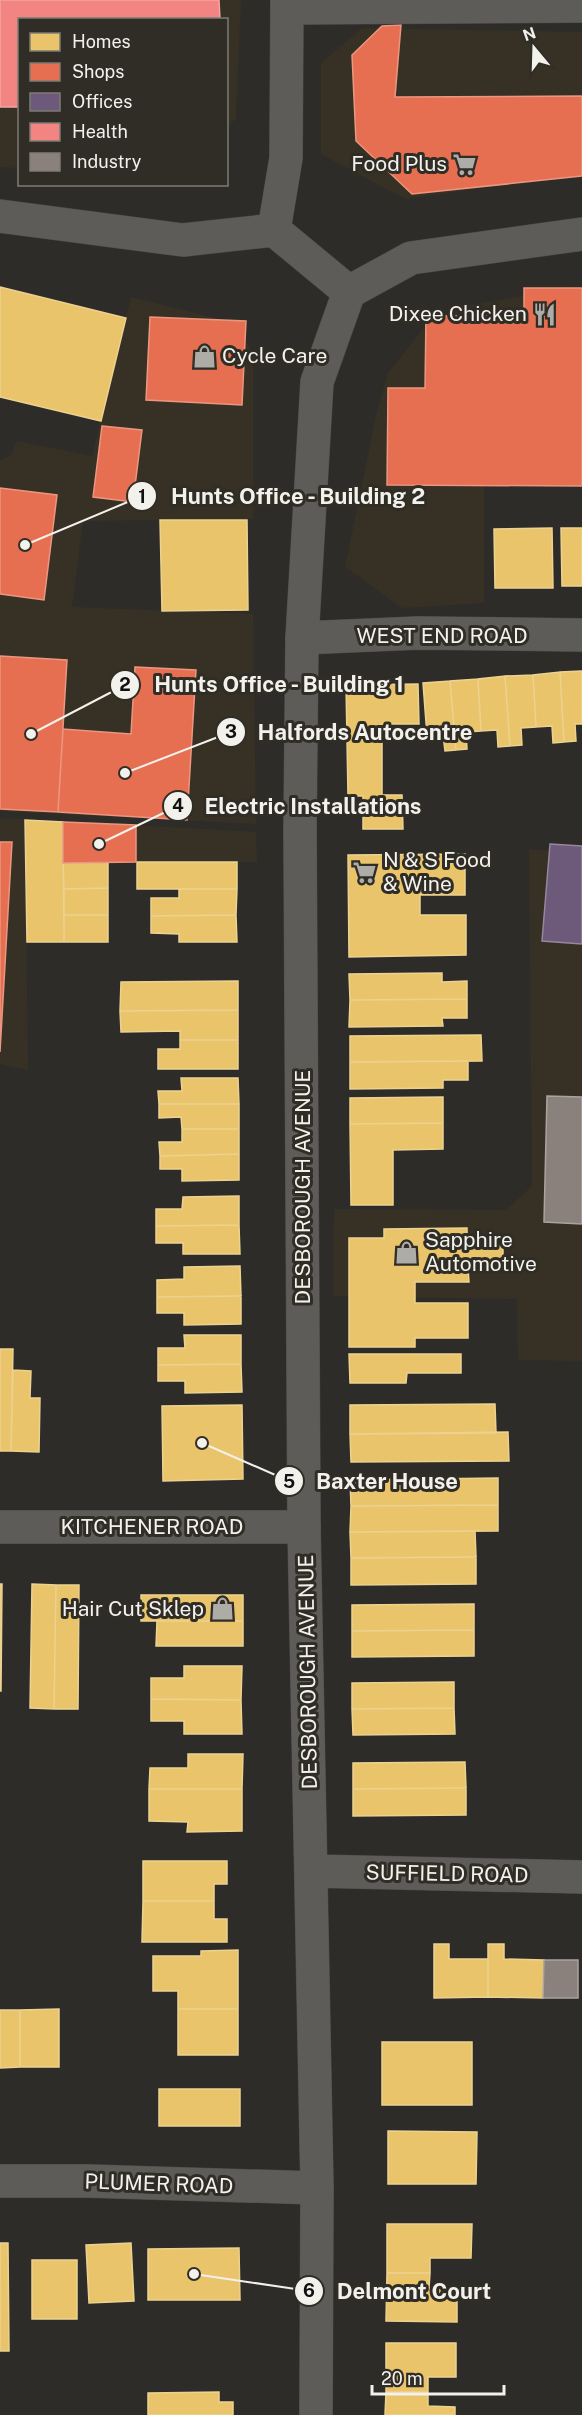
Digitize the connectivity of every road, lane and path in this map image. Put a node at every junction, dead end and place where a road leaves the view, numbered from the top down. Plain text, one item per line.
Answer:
1 (286, 4) edge
2 (582, 6) edge
3 (0, 216) edge
4 (274, 230) junction
5 (582, 234) edge
6 (349, 292) junction
7 (582, 635) edge
8 (302, 638) junction
9 (0, 1527) edge
10 (304, 1527) junction
11 (312, 1872) junction
12 (582, 1877) edge
13 (0, 2181) edge
14 (317, 2188) junction
15 (316, 2415) edge

1 - 2 street
1 - 4 street
3 - 4 street
4 - 6 street
5 - 6 street
6 - 8 street, DESBOROUGH AVENUE
7 - 8 street, WEST END ROAD
8 - 10 street, DESBOROUGH AVENUE
9 - 10 street, KITCHENER ROAD
10 - 11 street, DESBOROUGH AVENUE
11 - 12 street, SUFFIELD ROAD
11 - 14 street, DESBOROUGH AVENUE
13 - 14 street, PLUMER ROAD
14 - 15 street, DESBOROUGH AVENUE

